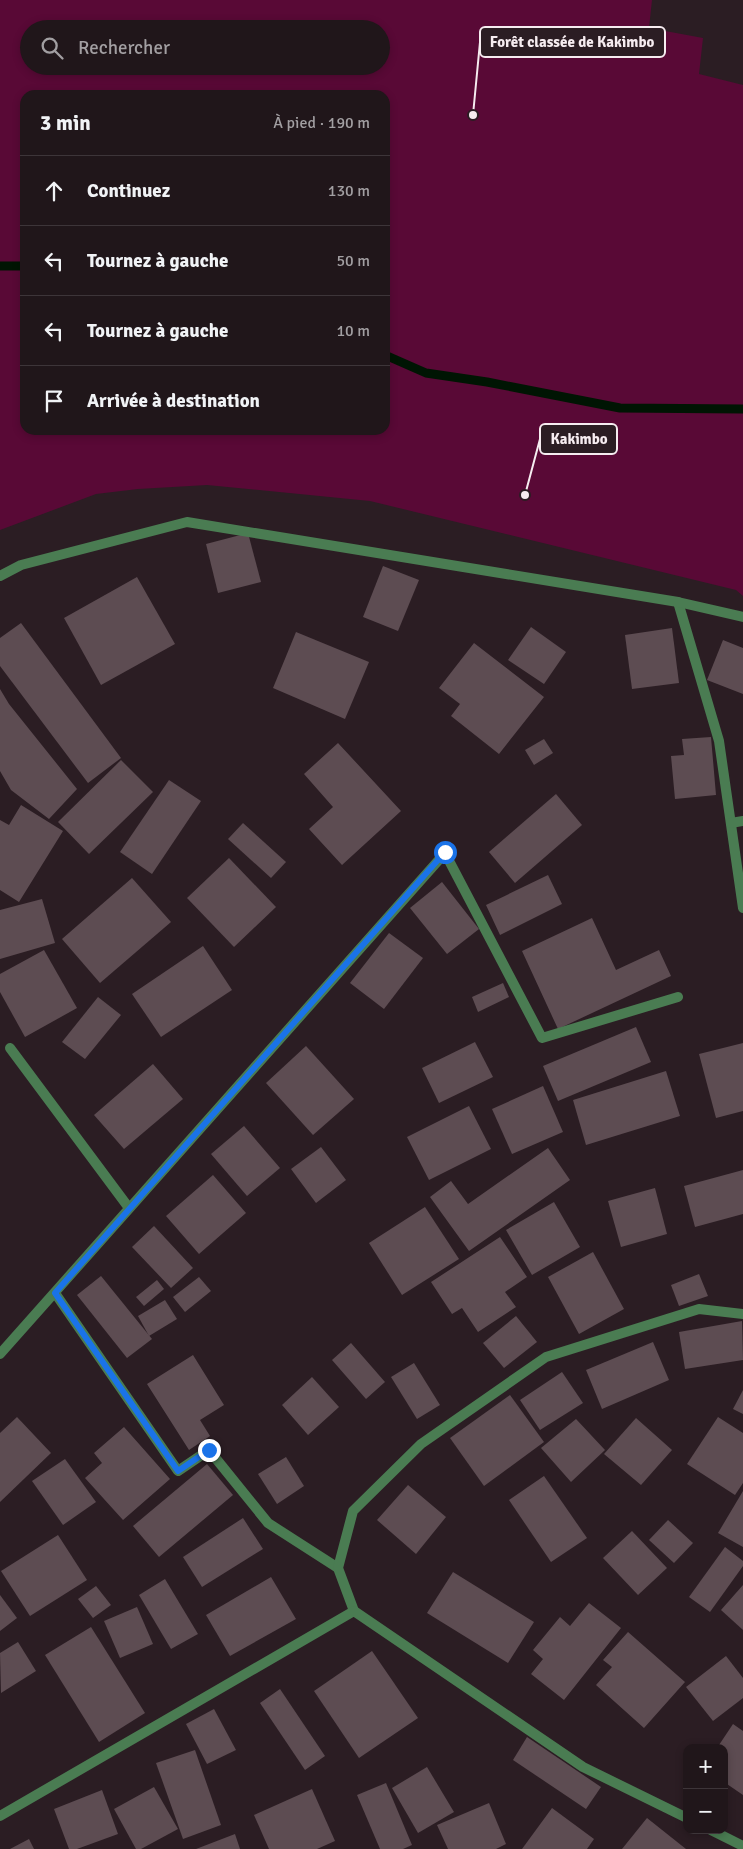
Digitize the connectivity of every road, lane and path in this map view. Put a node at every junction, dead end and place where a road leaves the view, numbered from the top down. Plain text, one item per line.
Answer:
1 (0, 576) edge
2 (678, 602) junction
3 (743, 617) edge
4 (743, 821) edge
5 (731, 823) junction
6 (743, 908) edge
7 (678, 998) dead end
8 (10, 1048) dead end
9 (129, 1208) junction
10 (55, 1293) junction
11 (743, 1314) edge
12 (0, 1354) edge
13 (338, 1568) junction
14 (354, 1611) junction
15 (0, 1816) edge
16 (683, 1816) edge
17 (720, 1834) edge
18 (743, 1846) edge

1 - 2 street
2 - 3 street
2 - 5 street
4 - 5 street
5 - 6 street
7 - 9 street
8 - 9 street
9 - 10 street
10 - 12 street
10 - 13 street
11 - 13 street
13 - 14 street
14 - 15 street
14 - 16 street
17 - 18 street

